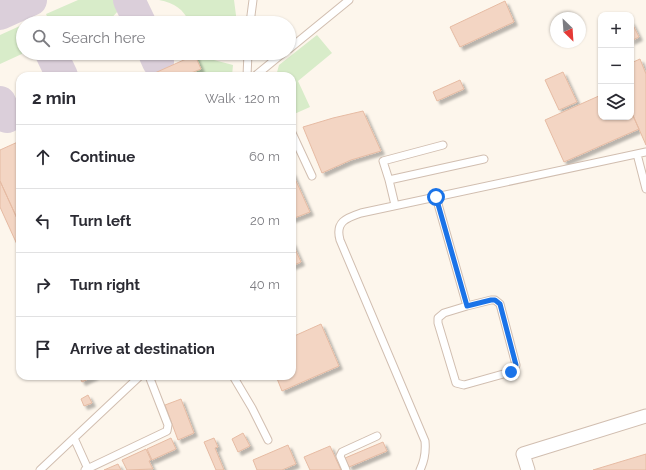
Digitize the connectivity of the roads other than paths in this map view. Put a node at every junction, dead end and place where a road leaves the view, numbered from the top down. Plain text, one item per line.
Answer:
1 (253, 0) edge
2 (349, 0) edge
3 (251, 16) edge
4 (296, 42) edge
5 (248, 60) edge
6 (277, 60) edge
7 (247, 72) edge
8 (265, 72) edge
9 (296, 142) edge
10 (442, 145) dead end
11 (646, 152) edge
12 (637, 154) junction
13 (484, 159) dead end
14 (312, 176) dead end
15 (389, 180) junction
16 (646, 189) edge
17 (436, 197) junction
18 (395, 206) junction
19 (467, 306) junction
20 (130, 380) edge
21 (136, 380) edge
22 (151, 380) edge
23 (235, 380) edge
24 (132, 384) junction
25 (646, 416) edge
26 (377, 436) dead end
27 (74, 438) junction
28 (268, 440) dead end
29 (86, 469) edge
30 (40, 470) edge
31 (346, 470) edge
32 (420, 470) edge
33 (528, 470) edge

1 - 3 lane
2 - 4 lane
5 - 7 lane
6 - 8 lane
9 - 14 lane
10 - 15 lane
11 - 12 lane
12 - 16 lane
12 - 17 lane
13 - 15 lane
15 - 18 lane
17 - 18 lane
17 - 19 lane
18 - 32 lane
19 - 19 lane
20 - 24 lane
21 - 24 lane
22 - 29 lane
23 - 28 lane
24 - 27 lane
25 - 33 street
26 - 31 lane
27 - 29 lane
27 - 30 lane

